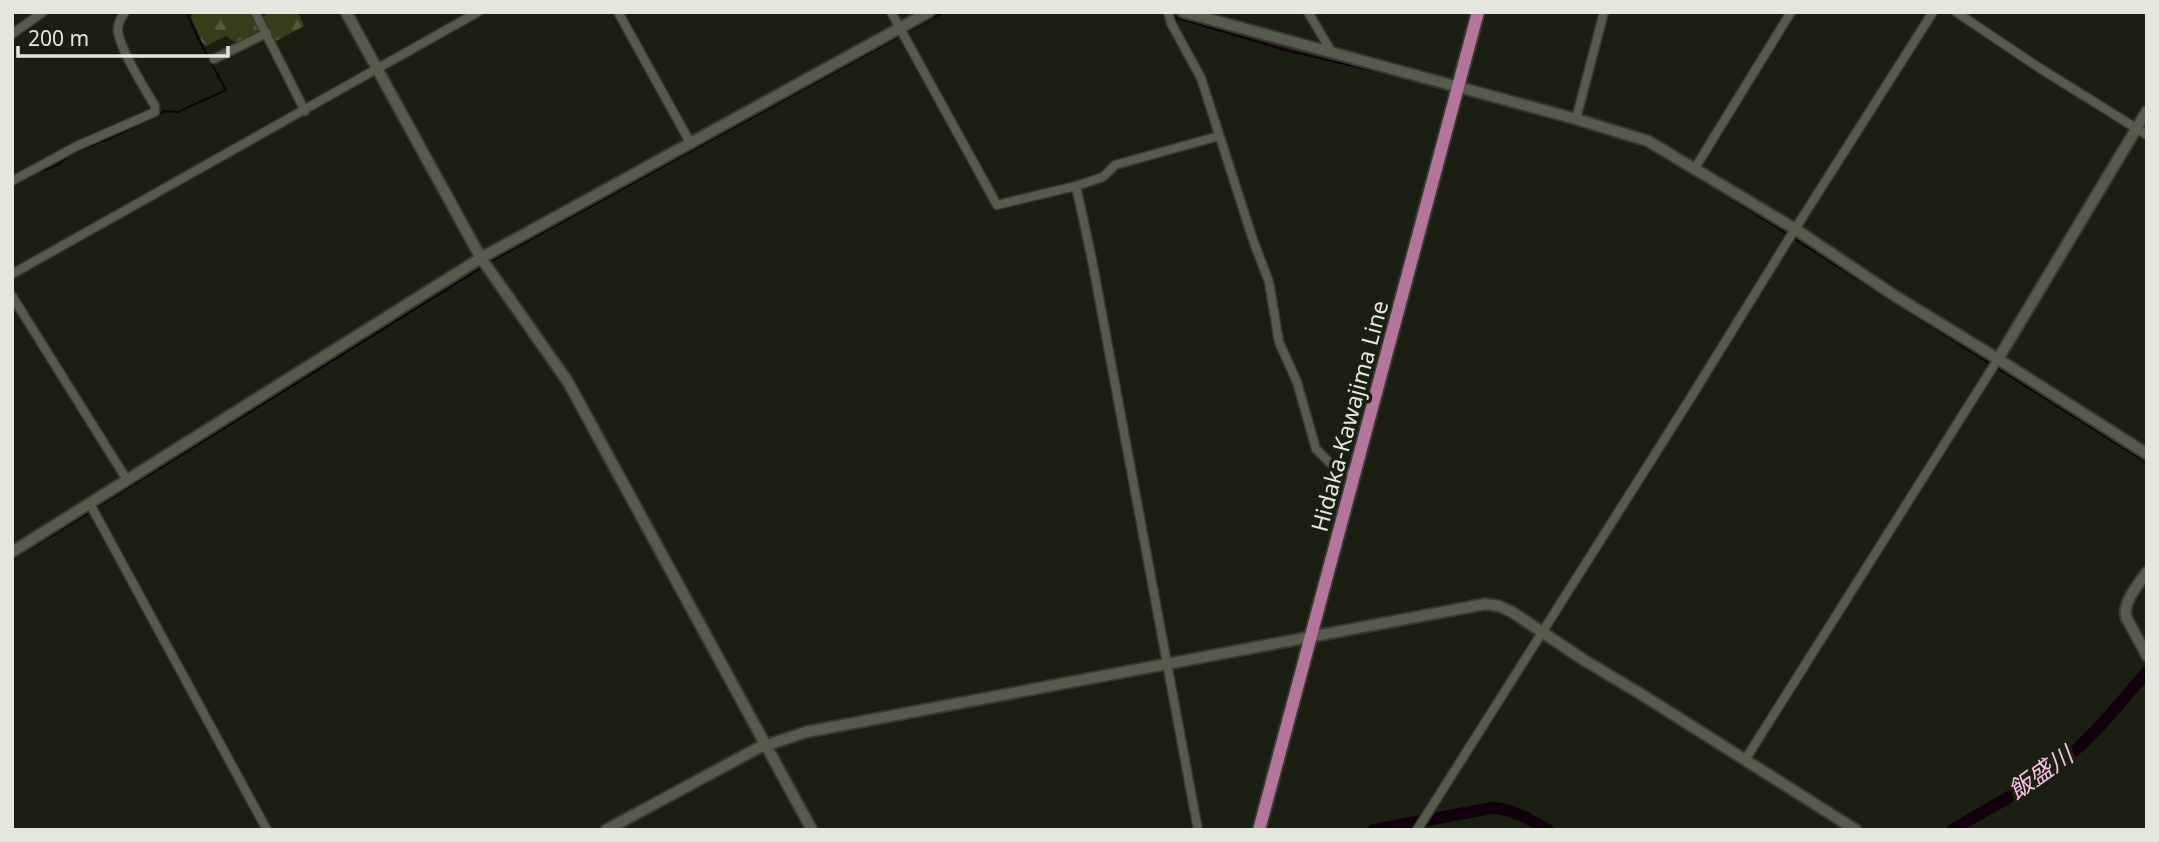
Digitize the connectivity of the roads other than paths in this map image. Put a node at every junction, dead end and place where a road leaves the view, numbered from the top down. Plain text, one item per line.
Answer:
1 (43, 12) edge
2 (125, 12) edge
3 (256, 12) edge
4 (346, 12) edge
5 (478, 12) edge
6 (618, 12) edge
7 (891, 12) edge
8 (929, 12) edge
9 (1168, 12) edge
10 (1183, 12) edge
11 (1308, 12) edge
12 (1478, 12) edge
13 (1604, 12) edge
14 (1791, 12) edge
15 (1933, 12) edge
16 (1956, 12) edge
17 (902, 32) junction
18 (267, 33) junction
19 (12, 34) edge
20 (1331, 51) junction
21 (214, 59) dead end
22 (376, 69) junction
23 (1458, 86) junction
24 (305, 111) junction
25 (2147, 111) edge
26 (1576, 119) junction
27 (2136, 128) junction
28 (2147, 135) edge
29 (1219, 136) junction
30 (691, 144) junction
31 (1695, 169) junction
32 (12, 181) edge
33 (1076, 186) junction
34 (1792, 234) junction
35 (481, 258) junction
36 (12, 274) edge
37 (12, 296) edge
38 (1995, 363) junction
39 (2147, 454) edge
40 (1355, 475) junction
41 (128, 480) junction
42 (90, 504) junction
43 (12, 552) edge
44 (2147, 572) edge
45 (1543, 631) junction
46 (1311, 636) junction
47 (2146, 654) edge
48 (1167, 664) junction
49 (766, 745) junction
50 (1745, 760) junction
51 (267, 830) edge
52 (606, 830) edge
53 (813, 830) edge
54 (1198, 830) edge
55 (1259, 830) edge
56 (1418, 830) edge
57 (1856, 830) edge

1 - 19 street
2 - 32 street
3 - 18 street
4 - 22 street
5 - 22 street
6 - 30 street
7 - 17 street
8 - 17 street
9 - 29 street
10 - 20 street
11 - 20 street
12 - 23 main road, Hidaka-Kawajima Line
13 - 26 street
14 - 31 street
15 - 34 street
16 - 27 street
17 - 30 street
17 - 33 street
18 - 21 street
18 - 24 street
20 - 23 street
22 - 24 street
22 - 35 street
23 - 26 street
23 - 40 main road, Hidaka-Kawajima Line
24 - 36 street
25 - 27 street
26 - 31 street
27 - 28 street
27 - 38 street
29 - 33 street
29 - 40 street
30 - 35 street
31 - 34 street
33 - 48 street
34 - 38 street
34 - 45 street
35 - 41 street
35 - 49 street
37 - 41 street
38 - 39 street
38 - 50 street
40 - 46 main road, Hidaka-Kawajima Line
41 - 42 street
42 - 43 street
42 - 51 street
44 - 47 street
45 - 46 street
45 - 50 street
45 - 56 street
46 - 48 street
46 - 55 main road, Hidaka-Kawajima Line
48 - 49 street
48 - 54 street
49 - 52 street
49 - 53 street
50 - 57 street

